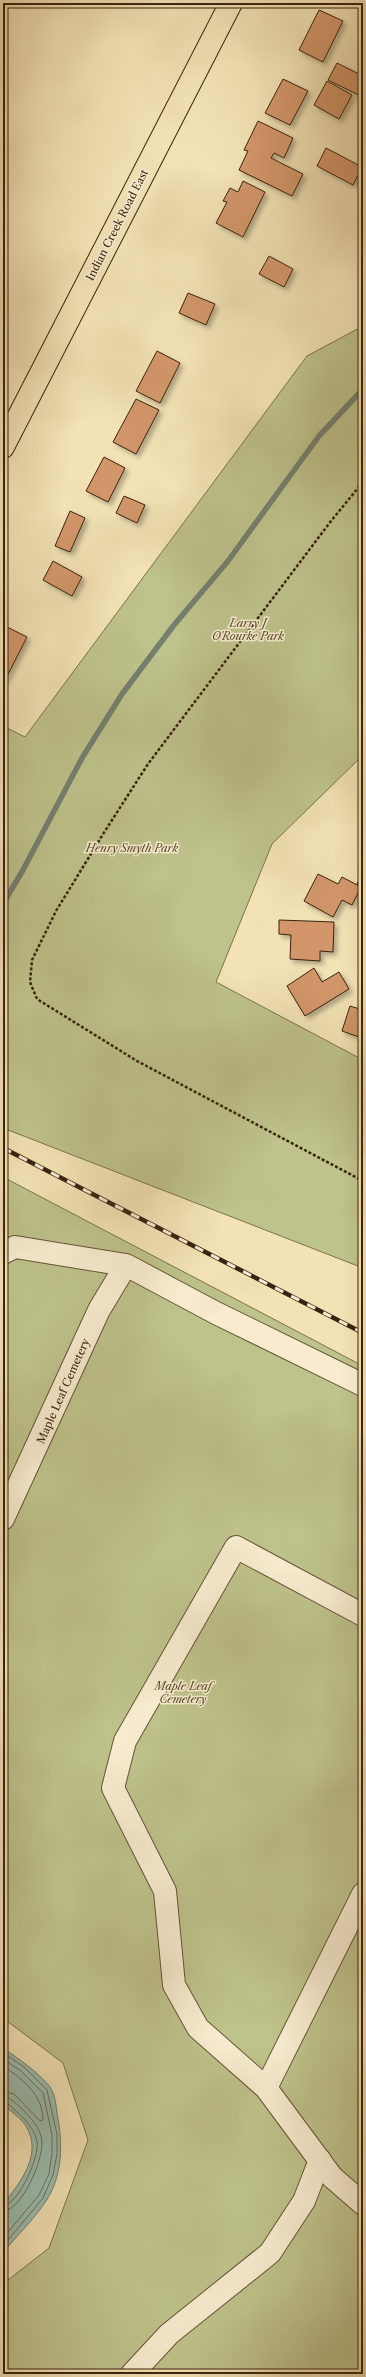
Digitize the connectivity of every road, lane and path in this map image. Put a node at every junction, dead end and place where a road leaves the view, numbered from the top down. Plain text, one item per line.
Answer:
1 (231, 3) edge
2 (3, 446) edge
3 (363, 482) edge
4 (363, 1181) edge
5 (3, 1253) edge
6 (126, 1265) junction
7 (363, 1385) edge
8 (3, 1519) edge
9 (363, 1615) edge
10 (363, 1894) edge
11 (266, 2088) junction
12 (320, 2160) junction
13 (363, 2204) edge
14 (132, 2374) edge

1 - 2 main road, Indian Creek Road East
3 - 4 path
5 - 6 lane
6 - 7 lane
6 - 8 lane, Maple Leaf Cemetery
9 - 11 lane
10 - 11 lane
11 - 12 lane
12 - 13 lane
12 - 14 lane

